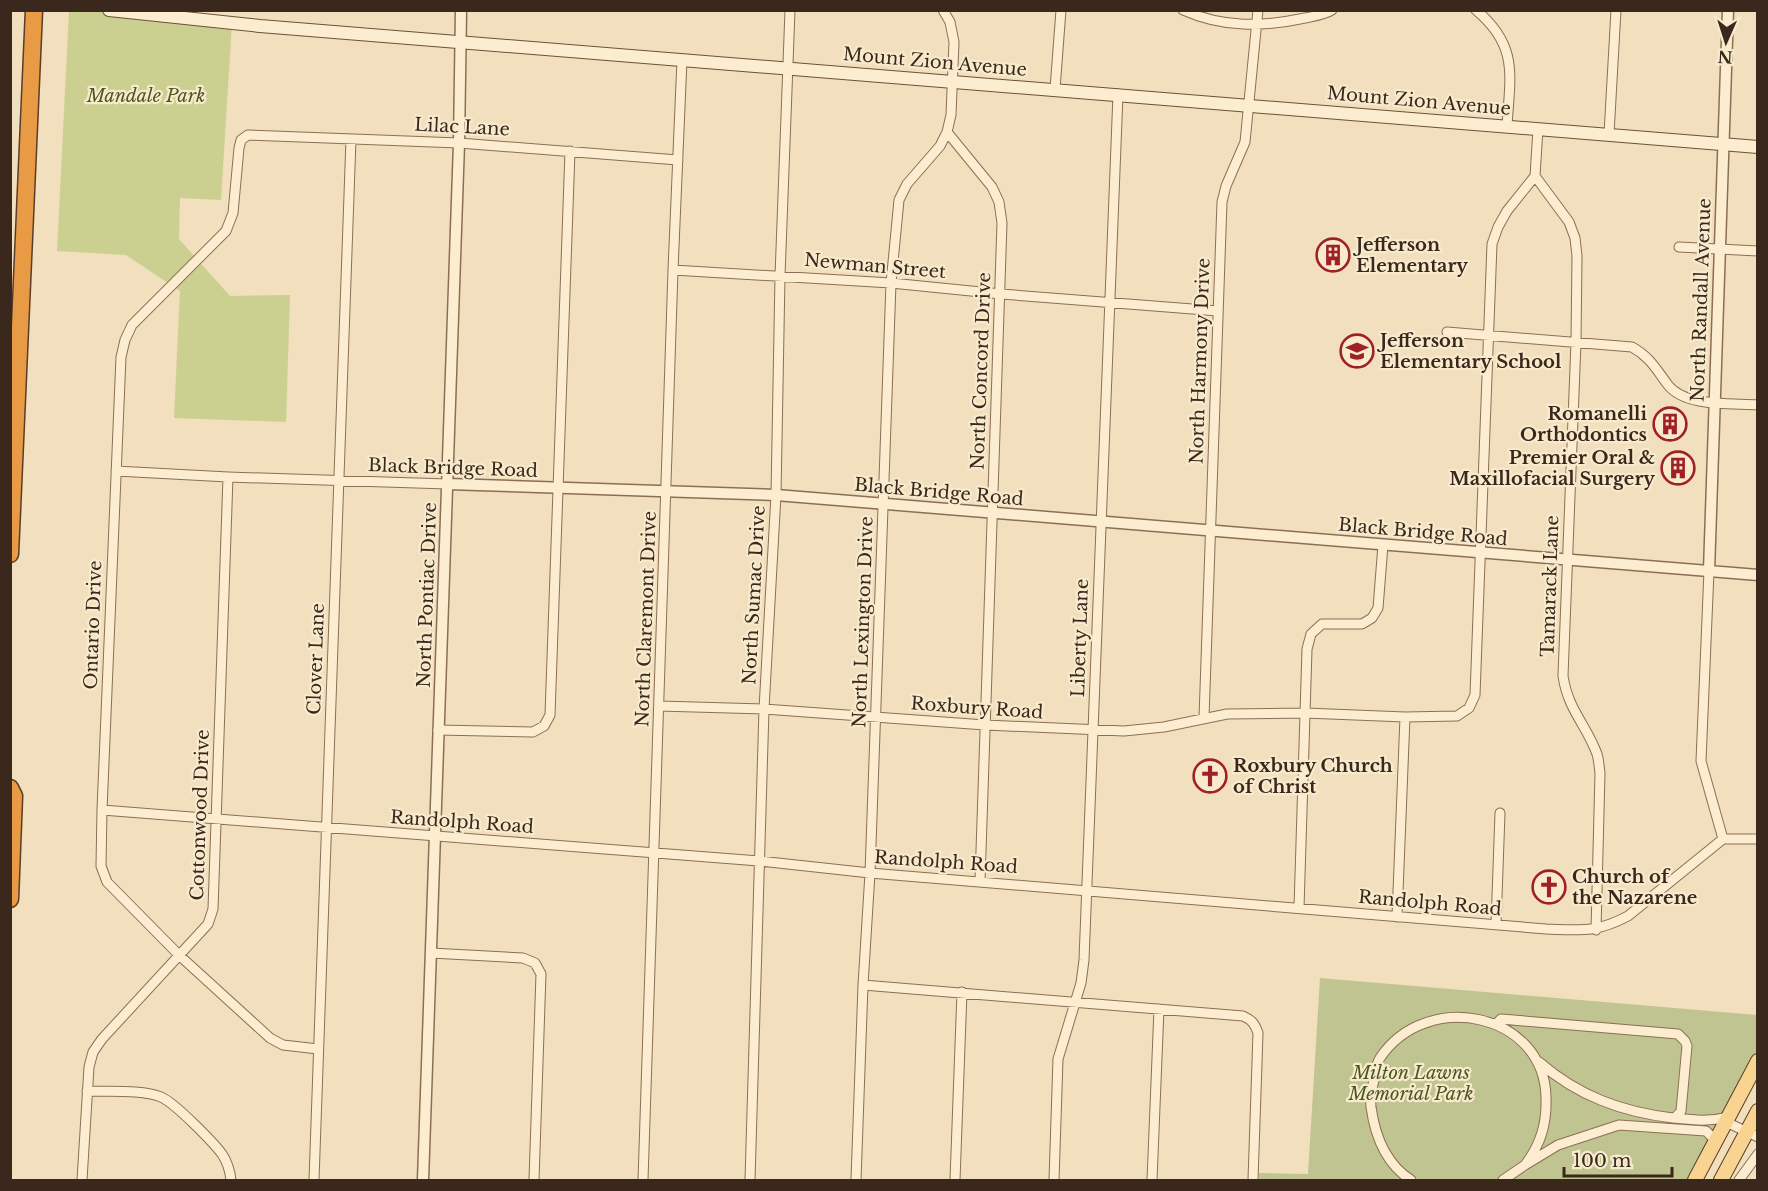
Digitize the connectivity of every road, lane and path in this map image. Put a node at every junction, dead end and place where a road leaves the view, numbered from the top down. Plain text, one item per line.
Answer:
1 (109, 10) edge
2 (461, 10) edge
3 (790, 10) edge
4 (943, 10) edge
5 (1061, 10) edge
6 (1183, 10) edge
7 (1258, 10) edge
8 (1332, 10) edge
9 (1476, 10) edge
10 (1616, 10) edge
11 (1728, 10) edge
12 (33, 16) edge
13 (1257, 26) junction
14 (461, 42) junction
15 (682, 60) junction
16 (789, 68) junction
17 (952, 82) junction
18 (1055, 89) junction
19 (1118, 94) junction
20 (1250, 105) junction
21 (1507, 126) junction
22 (1538, 129) junction
23 (947, 132) junction
24 (1610, 134) junction
25 (244, 137) joint
26 (351, 139) junction
27 (459, 142) junction
28 (1722, 144) junction
29 (1758, 147) edge
30 (570, 151) junction
31 (678, 160) junction
32 (1535, 176) junction
33 (1679, 247) dead end
34 (1719, 248) junction
35 (1758, 251) edge
36 (673, 270) junction
37 (780, 276) junction
38 (891, 283) junction
39 (1001, 294) junction
40 (1108, 303) junction
41 (1218, 311) junction
42 (1447, 332) dead end
43 (1488, 335) junction
44 (1576, 342) junction
45 (1714, 402) junction
46 (1758, 405) edge
47 (116, 471) junction
48 (228, 477) junction
49 (339, 481) junction
50 (447, 484) junction
51 (558, 487) junction
52 (666, 492) junction
53 (776, 495) junction
54 (884, 504) junction
55 (993, 513) junction
56 (1101, 522) junction
57 (1211, 531) junction
58 (1383, 545) junction
59 (1481, 553) junction
60 (10, 554) edge
61 (1568, 560) junction
62 (1709, 571) junction
63 (1758, 575) edge
64 (659, 706) junction
65 (764, 709) junction
66 (1305, 713) junction
67 (876, 717) junction
68 (1204, 717) junction
69 (1405, 717) junction
70 (985, 725) junction
71 (438, 730) junction
72 (1093, 731) junction
73 (10, 788) edge
74 (102, 810) junction
75 (1500, 813) dead end
76 (217, 820) junction
77 (326, 829) junction
78 (435, 836) junction
79 (1723, 839) junction
80 (1758, 839) edge
81 (654, 853) junction
82 (759, 861) junction
83 (870, 873) junction
84 (980, 881) junction
85 (1088, 890) junction
86 (10, 898) edge
87 (1299, 908) junction
88 (1397, 917) junction
89 (1496, 924) junction
90 (1596, 930) junction
91 (431, 953) junction
92 (180, 956) junction
93 (863, 985) junction
94 (962, 992) junction
95 (1075, 1002) junction
96 (1159, 1009) junction
97 (1528, 1021) junction
98 (1496, 1024) junction
99 (1517, 1038) junction
100 (318, 1049) junction
101 (1758, 1061) edge
102 (1539, 1062) junction
103 (87, 1091) junction
104 (1624, 1110) junction
105 (1758, 1111) edge
106 (1678, 1114) junction
107 (1727, 1119) junction
108 (1619, 1125) junction
109 (1542, 1134) junction
110 (1752, 1134) edge
111 (1716, 1141) junction
112 (1557, 1146) junction
113 (1758, 1154) edge
114 (1525, 1165) junction
115 (1399, 1176) edge
116 (82, 1180) edge
117 (231, 1180) edge
118 (314, 1180) edge
119 (423, 1180) edge
120 (534, 1180) edge
121 (643, 1180) edge
122 (750, 1180) edge
123 (856, 1180) edge
124 (955, 1180) edge
125 (1054, 1180) edge
126 (1152, 1180) edge
127 (1253, 1180) edge
128 (1411, 1180) edge
129 (1503, 1180) edge
130 (1695, 1180) edge
131 (1721, 1180) edge
132 (1739, 1180) edge

1 - 14 main road, Mount Zion Avenue
2 - 14 street, North Pontiac Drive
3 - 16 street, North Sumac Drive
4 - 17 street, North Lexington Drive
5 - 18 street
6 - 13 street
7 - 13 street, North Harmony Drive
8 - 13 street
9 - 21 street
10 - 24 street
11 - 28 street, North Randall Avenue
12 - 60 highway
13 - 20 street, North Harmony Drive
14 - 15 main road, Mount Zion Avenue
14 - 27 street, North Pontiac Drive
15 - 16 main road, Mount Zion Avenue
15 - 31 street, North Claremont Drive
16 - 17 main road, Mount Zion Avenue
16 - 37 street, North Sumac Drive
17 - 18 main road, Mount Zion Avenue
17 - 23 street, North Lexington Drive
18 - 19 main road, Mount Zion Avenue
19 - 20 main road, Mount Zion Avenue
19 - 40 street, Liberty Lane
20 - 21 main road, Mount Zion Avenue
20 - 41 street, North Harmony Drive
21 - 22 main road, Mount Zion Avenue
22 - 24 main road, Mount Zion Avenue
22 - 32 street
23 - 38 street, North Lexington Drive
23 - 39 street, North Concord Drive
24 - 28 main road, Mount Zion Avenue
25 - 26 street, Lilac Lane
25 - 47 street, Ontario Drive
26 - 27 street, Lilac Lane
26 - 49 street, Clover Lane
27 - 30 street, Lilac Lane
27 - 50 street, North Pontiac Drive
28 - 29 main road, Mount Zion Avenue
28 - 34 street, North Randall Avenue
30 - 31 street, Lilac Lane
30 - 51 street
31 - 36 street, North Claremont Drive
32 - 43 street
32 - 44 street, Tamarack Lane
33 - 34 street
34 - 35 street
34 - 45 street, North Randall Avenue
36 - 37 street, Newman Street
36 - 52 street, North Claremont Drive
37 - 38 street, Newman Street
37 - 53 street, North Sumac Drive
38 - 39 street, Newman Street
38 - 54 street, North Lexington Drive
39 - 40 street, Newman Street
39 - 55 street, North Concord Drive
40 - 41 street, Newman Street
40 - 56 street, Liberty Lane
41 - 57 street, North Harmony Drive
42 - 43 street
43 - 44 street
43 - 59 street
44 - 45 street
44 - 61 street, Tamarack Lane
45 - 46 street
45 - 62 street, North Randall Avenue
47 - 48 street, Black Bridge Road
47 - 74 street, Ontario Drive
48 - 49 street, Black Bridge Road
48 - 76 street, Cottonwood Drive
49 - 50 street, Black Bridge Road
49 - 77 street, Clover Lane
50 - 51 street, Black Bridge Road
50 - 71 street, North Pontiac Drive
51 - 52 street, Black Bridge Road
51 - 71 street
52 - 53 street, Black Bridge Road
52 - 64 street, North Claremont Drive
53 - 54 street, Black Bridge Road
53 - 65 street, North Sumac Drive
54 - 55 street, Black Bridge Road
54 - 67 street, North Lexington Drive
55 - 56 street, Black Bridge Road
55 - 70 street, North Concord Drive
56 - 57 street, Black Bridge Road
56 - 72 street, Liberty Lane
57 - 58 street, Black Bridge Road
57 - 68 street, North Harmony Drive
58 - 59 street, Black Bridge Road
58 - 66 street
59 - 61 street, Black Bridge Road
59 - 69 street, Roxbury Road
61 - 62 street, Black Bridge Road
61 - 90 street, Tamarack Lane
62 - 63 street, Black Bridge Road
62 - 79 street, North Randall Avenue
64 - 65 street, Roxbury Road
64 - 81 street, North Claremont Drive
65 - 67 street, Roxbury Road
65 - 82 street, North Sumac Drive
66 - 68 street, Roxbury Road
66 - 69 street, Roxbury Road
66 - 87 street
67 - 70 street, Roxbury Road
67 - 83 street, North Lexington Drive
68 - 72 street, Roxbury Road
69 - 88 street
70 - 72 street, Roxbury Road
70 - 84 street, North Concord Drive
71 - 78 street, North Pontiac Drive
72 - 85 street, Liberty Lane
73 - 86 highway
74 - 76 street, Randolph Road
74 - 92 street, Ontario Drive
75 - 89 street
76 - 77 street, Randolph Road
76 - 92 street, Cottonwood Drive
77 - 78 street, Randolph Road
77 - 100 street, Clover Lane
78 - 81 street, Randolph Road
78 - 91 street, North Pontiac Drive
79 - 80 street
79 - 90 street, Randolph Road
81 - 82 street, Randolph Road
81 - 121 street, North Claremont Drive
82 - 83 street, Randolph Road
82 - 122 street, North Sumac Drive
83 - 84 street, Randolph Road
83 - 93 street, North Lexington Drive
84 - 85 street, Randolph Road
85 - 87 street, Randolph Road
85 - 95 street, Liberty Lane
87 - 88 street, Randolph Road
88 - 89 street, Randolph Road
89 - 90 street, Randolph Road
91 - 119 street, North Pontiac Drive
91 - 120 street
92 - 100 street, Ontario Drive
92 - 103 street, Cottonwood Drive
93 - 94 street
93 - 123 street, North Lexington Drive
94 - 95 street
94 - 124 street
95 - 96 street
95 - 125 street, Liberty Lane
96 - 126 street
96 - 127 street
97 - 98 street
97 - 99 street
97 - 106 street
98 - 99 street
98 - 115 street
99 - 102 street
100 - 118 street, Clover Lane
101 - 107 main road
102 - 104 street
102 - 109 street
103 - 116 street, Cottonwood Drive
103 - 117 street
104 - 106 street
104 - 108 street
105 - 110 main road
106 - 107 street
107 - 110 street
107 - 111 main road
108 - 111 street
108 - 112 street
109 - 112 street
109 - 114 street
110 - 131 main road
111 - 130 main road
112 - 114 street
113 - 132 street
114 - 129 street
115 - 128 street

